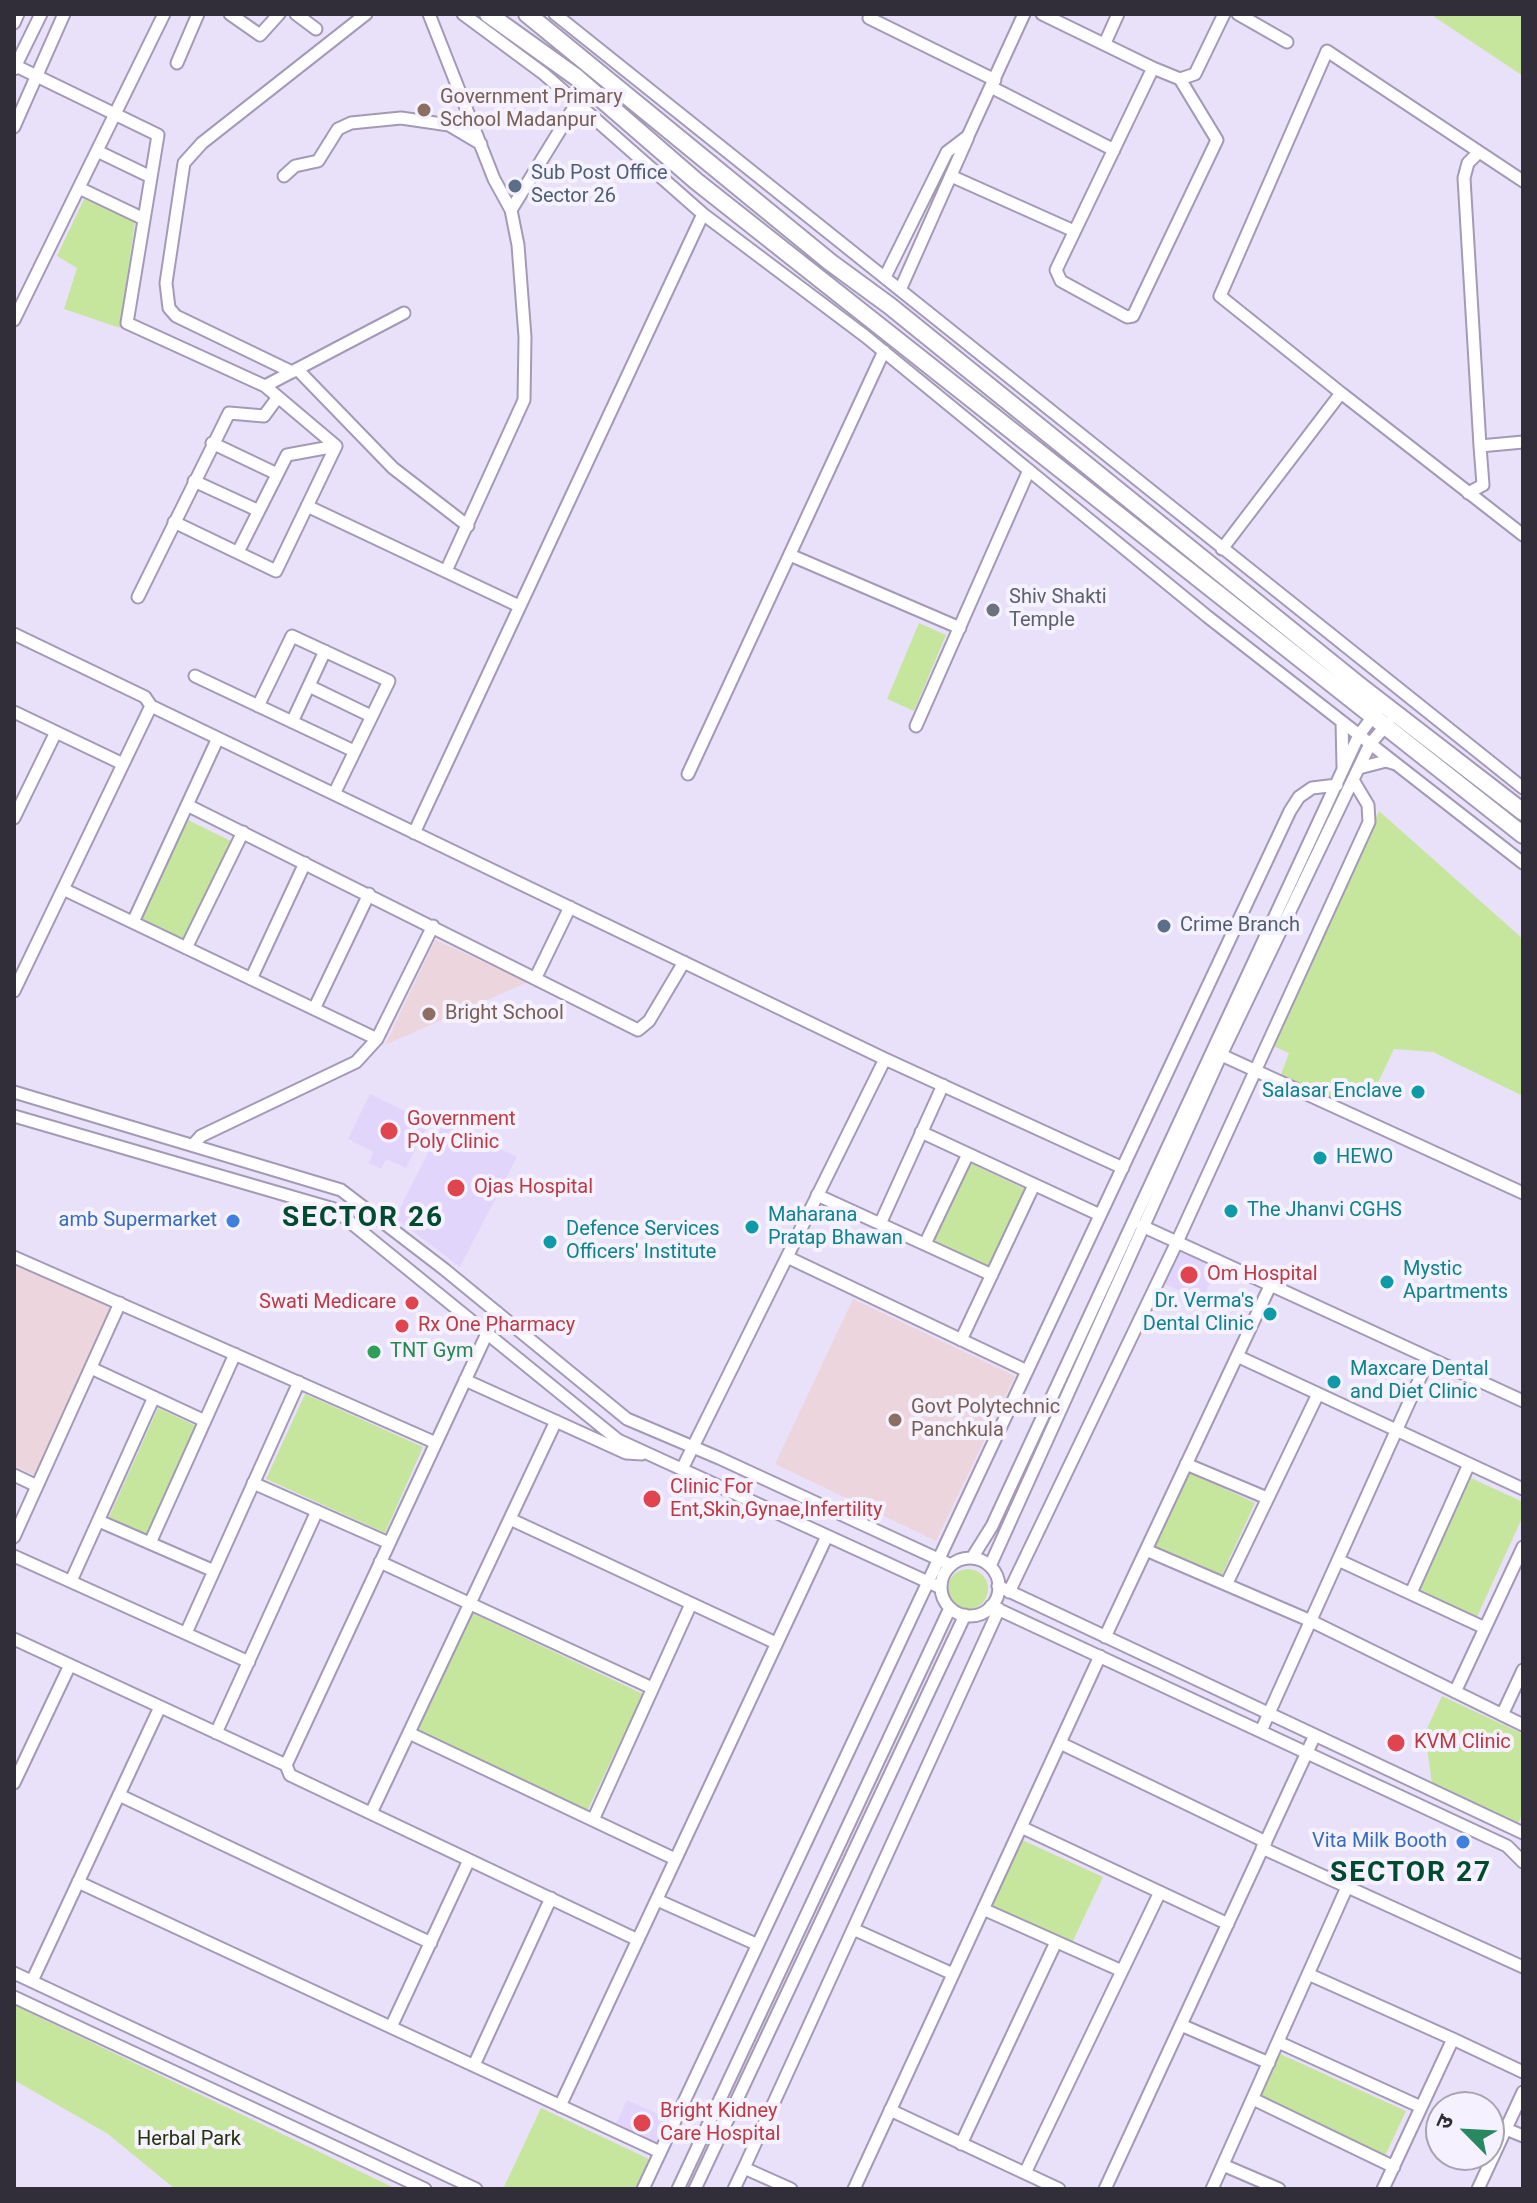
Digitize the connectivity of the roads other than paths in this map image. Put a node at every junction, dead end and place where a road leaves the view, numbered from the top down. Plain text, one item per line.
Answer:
1 (18, 14) edge
2 (41, 14) edge
3 (64, 14) edge
4 (164, 14) edge
5 (198, 14) edge
6 (230, 14) edge
7 (279, 14) edge
8 (296, 14) edge
9 (366, 14) edge
10 (429, 14) edge
11 (463, 14) edge
12 (488, 14) edge
13 (527, 14) edge
14 (555, 14) edge
15 (1024, 14) edge
16 (1042, 14) edge
17 (1118, 14) edge
18 (1224, 14) edge
19 (1238, 14) edge
20 (869, 18) dead end
21 (14, 23) edge
22 (316, 29) dead end
23 (1287, 42) dead end
24 (1105, 43) junction
25 (177, 63) dead end
26 (15, 67) edge
27 (1153, 68) junction
28 (39, 75) junction
29 (1180, 79) junction
30 (993, 84) junction
31 (576, 104) junction
32 (115, 114) junction
33 (14, 127) edge
34 (968, 136) junction
35 (481, 145) junction
36 (1114, 150) junction
37 (97, 151) junction
38 (1479, 152) junction
39 (284, 176) dead end
40 (951, 176) junction
41 (151, 177) junction
42 (1523, 181) edge
43 (79, 188) junction
44 (511, 210) junction
45 (703, 214) junction
46 (144, 219) junction
47 (1074, 231) junction
48 (885, 277) junction
49 (900, 290) junction
50 (404, 313) dead end
51 (14, 320) edge
52 (884, 351) junction
53 (294, 370) junction
54 (265, 386) junction
55 (1341, 393) junction
56 (278, 397) junction
57 (1523, 442) edge
58 (212, 443) junction
59 (336, 446) junction
60 (1480, 446) junction
61 (1029, 470) junction
62 (275, 473) junction
63 (194, 481) junction
64 (1468, 493) junction
65 (307, 506) junction
66 (257, 510) junction
67 (174, 522) junction
68 (468, 526) junction
69 (1523, 535) edge
70 (1222, 549) junction
71 (238, 552) junction
72 (790, 555) junction
73 (446, 571) junction
74 (138, 597) dead end
75 (519, 606) junction
76 (960, 628) junction
77 (14, 634) edge
78 (325, 651) junction
79 (195, 676) dead end
80 (309, 686) junction
81 (151, 706) junction
82 (258, 706) junction
83 (14, 712) edge
84 (1385, 714) junction
85 (371, 716) junction
86 (292, 722) junction
87 (1342, 722) junction
88 (916, 726) dead end
89 (56, 732) junction
90 (1359, 735) junction
91 (218, 738) junction
92 (1370, 744) junction
93 (354, 751) junction
94 (123, 764) junction
95 (1401, 765) junction
96 (1343, 772) junction
97 (688, 774) dead end
98 (1356, 774) junction
99 (1337, 785) junction
100 (1523, 788) edge
101 (19, 793) edge
102 (334, 794) junction
103 (187, 805) junction
104 (1523, 812) edge
105 (14, 818) edge
106 (243, 832) junction
107 (414, 833) junction
108 (1523, 835) edge
109 (305, 863) junction
110 (1523, 863) edge
111 (63, 889) junction
112 (369, 894) junction
113 (570, 907) junction
114 (133, 922) junction
115 (433, 926) junction
116 (186, 948) junction
117 (684, 962) junction
118 (536, 977) junction
119 (251, 979) junction
120 (14, 991) edge
121 (314, 1009) junction
122 (377, 1039) junction
123 (1217, 1053) junction
124 (885, 1059) junction
125 (1255, 1070) junction
126 (943, 1085) junction
127 (14, 1092) edge
128 (14, 1116) edge
129 (921, 1132) junction
130 (193, 1145) junction
131 (968, 1154) junction
132 (1123, 1168) junction
133 (1034, 1185) junction
134 (1523, 1193) edge
135 (817, 1195) junction
136 (1100, 1215) junction
137 (1133, 1222) junction
138 (880, 1224) junction
139 (1146, 1228) junction
140 (1177, 1242) junction
141 (925, 1244) junction
142 (14, 1257) edge
143 (787, 1257) junction
144 (992, 1275) junction
145 (1271, 1284) junction
146 (120, 1303) junction
147 (497, 1312) junction
148 (488, 1334) junction
149 (961, 1340) junction
150 (235, 1354) junction
151 (1237, 1356) junction
152 (1429, 1358) junction
153 (91, 1368) junction
154 (1027, 1371) junction
155 (465, 1380) junction
156 (299, 1382) junction
157 (1318, 1394) junction
158 (154, 1397) junction
159 (1523, 1401) edge
160 (205, 1421) junction
161 (556, 1421) junction
162 (1397, 1430) junction
163 (436, 1443) junction
164 (692, 1447) junction
165 (651, 1455) junction
166 (1186, 1464) junction
167 (1469, 1464) junction
168 (682, 1469) junction
169 (14, 1475) edge
170 (253, 1483) junction
171 (37, 1486) junction
172 (1523, 1489) edge
173 (1267, 1498) junction
174 (317, 1511) junction
175 (510, 1519) junction
176 (99, 1521) junction
177 (827, 1536) junction
178 (14, 1537) edge
179 (150, 1543) junction
180 (389, 1543) junction
181 (1523, 1547) edge
182 (1146, 1550) junction
183 (14, 1556) edge
184 (972, 1558) junction
185 (938, 1559) junction
186 (1338, 1560) junction
187 (380, 1562) junction
188 (951, 1565) junction
189 (990, 1566) junction
190 (214, 1571) junction
191 (71, 1581) junction
192 (928, 1582) junction
193 (1227, 1583) junction
194 (941, 1588) junction
195 (1004, 1589) junction
196 (1411, 1593) junction
197 (470, 1603) junction
198 (691, 1604) junction
199 (950, 1608) junction
200 (995, 1608) junction
201 (965, 1615) junction
202 (1311, 1621) junction
203 (1485, 1628) junction
204 (186, 1633) junction
205 (1105, 1637) junction
206 (14, 1639) edge
207 (776, 1643) junction
208 (1100, 1656) junction
209 (249, 1662) junction
210 (70, 1665) junction
211 (1523, 1670) edge
212 (652, 1688) junction
213 (1455, 1692) junction
214 (160, 1707) junction
215 (1269, 1713) junction
216 (1502, 1715) junction
217 (1523, 1725) edge
218 (1261, 1731) junction
219 (216, 1733) junction
220 (409, 1733) junction
221 (1315, 1735) junction
222 (1060, 1743) junction
223 (1307, 1753) junction
224 (286, 1765) junction
225 (14, 1783) edge
226 (119, 1795) junction
227 (371, 1813) junction
228 (593, 1820) junction
229 (1021, 1827) junction
230 (1523, 1833) edge
231 (1264, 1845) junction
232 (675, 1859) junction
233 (469, 1860) junction
234 (1523, 1862) edge
235 (78, 1882) junction
236 (1347, 1887) junction
237 (1160, 1892) junction
238 (551, 1898) junction
239 (657, 1900) junction
240 (983, 1909) junction
241 (1228, 1924) junction
242 (853, 1929) junction
243 (638, 1940) junction
244 (1056, 1942) junction
245 (431, 1943) junction
246 (756, 1944) junction
247 (1523, 1967) edge
248 (1122, 1971) junction
249 (14, 1973) edge
250 (953, 1974) junction
251 (1308, 1974) junction
252 (32, 1981) junction
253 (14, 1997) edge
254 (1181, 2025) junction
255 (391, 2027) junction
256 (1453, 2039) junction
257 (1278, 2042) junction
258 (1269, 2063) junction
259 (474, 2065) junction
260 (1523, 2072) edge
261 (1523, 2092) edge
262 (1253, 2099) junction
263 (560, 2106) junction
264 (1421, 2107) junction
265 (890, 2110) junction
266 (1506, 2129) junction
267 (1523, 2136) edge
268 (961, 2144) junction
269 (660, 2152) junction
270 (1223, 2165) junction
271 (1394, 2167) junction
272 (744, 2168) junction
273 (1025, 2173) junction
274 (1108, 2188) edge
275 (425, 2189) edge
276 (476, 2189) edge
277 (643, 2189) edge
278 (678, 2189) edge
279 (695, 2189) edge
280 (734, 2189) edge
281 (791, 2189) edge
282 (854, 2189) edge
283 (1059, 2189) edge
284 (1212, 2189) edge
285 (1279, 2189) edge
286 (1383, 2189) edge
287 (1478, 2189) edge

1 - 21 street
2 - 26 street
3 - 28 street
4 - 32 street
5 - 25 street
6 - 7 street
8 - 22 street
9 - 53 street
10 - 35 street
11 - 31 street
12 - 84 highway
13 - 84 highway
14 - 48 street
15 - 30 street
16 - 24 street
17 - 24 street
18 - 29 street
19 - 23 street
20 - 30 street
24 - 27 street
26 - 28 street
27 - 29 street
27 - 36 street
28 - 32 street
28 - 33 street
29 - 47 street
30 - 34 street
30 - 36 street
31 - 44 street
31 - 45 street
32 - 37 street
32 - 41 street
34 - 40 street
34 - 48 street
35 - 39 street
35 - 44 street
36 - 47 street
37 - 41 street
37 - 43 street
38 - 42 street
38 - 55 street
38 - 60 street
40 - 47 street
40 - 49 street
41 - 46 street
43 - 46 street
43 - 51 street
44 - 68 street
45 - 52 street
45 - 75 street
46 - 54 street
48 - 49 street
49 - 70 street
50 - 53 street
52 - 61 street
52 - 72 street
53 - 54 street
53 - 68 street
54 - 56 street
55 - 64 street
55 - 70 street
56 - 58 street
56 - 59 street
57 - 60 street
58 - 62 street
58 - 63 street
59 - 62 street
59 - 65 street
60 - 64 street
61 - 76 street
61 - 87 street
62 - 66 street
63 - 66 street
63 - 67 street
64 - 69 street
65 - 71 street
65 - 73 street
66 - 71 street
67 - 71 street
67 - 74 street
68 - 73 street
70 - 100 street
72 - 76 street
72 - 97 street
73 - 75 street
75 - 107 street
76 - 88 street
77 - 81 street
78 - 80 street
78 - 82 street
78 - 85 street
79 - 82 street
80 - 85 street
80 - 86 street
81 - 91 street
81 - 94 street
82 - 86 street
83 - 89 street
84 - 90 street
84 - 92 street
84 - 104 highway
84 - 108 highway
85 - 93 street
86 - 93 street
87 - 90 street
87 - 96 street
89 - 94 street
89 - 101 street
90 - 92 street
90 - 96 street
91 - 102 street
91 - 103 street
92 - 95 street
92 - 98 street
93 - 102 street
94 - 111 street
95 - 98 street
95 - 110 street
96 - 99 street
98 - 123 street
98 - 125 street
99 - 123 street
99 - 132 street
101 - 105 street
102 - 107 street
103 - 106 street
103 - 114 street
106 - 109 street
106 - 116 street
107 - 113 street
109 - 112 street
109 - 119 street
111 - 114 street
111 - 120 street
112 - 115 street
112 - 121 street
113 - 117 street
113 - 118 street
114 - 116 street
115 - 118 street
115 - 122 street
116 - 119 street
117 - 118 street
117 - 124 street
119 - 121 street
121 - 122 street
122 - 130 street
123 - 125 street
123 - 137 street
123 - 139 street
124 - 126 street
124 - 135 street
125 - 134 street
125 - 140 street
126 - 129 street
126 - 132 street
127 - 130 street
128 - 148 street
129 - 131 street
129 - 138 street
130 - 147 street
131 - 133 street
131 - 141 street
132 - 136 street
133 - 136 street
133 - 144 street
135 - 138 street
135 - 143 street
136 - 154 street
137 - 139 street
137 - 184 street
138 - 141 street
139 - 140 street
139 - 189 street
140 - 145 street
140 - 195 street
141 - 144 street
142 - 146 street
143 - 149 street
143 - 164 street
144 - 149 street
145 - 151 street
145 - 152 street
146 - 150 street
146 - 153 street
147 - 148 street
147 - 164 street
148 - 155 street
148 - 165 street
149 - 154 street
150 - 156 street
150 - 160 street
151 - 157 street
151 - 166 street
152 - 159 street
152 - 162 street
153 - 158 street
153 - 171 street
154 - 185 street
155 - 161 street
155 - 163 street
156 - 163 street
156 - 170 street
157 - 162 street
157 - 173 street
158 - 160 street
158 - 176 street
160 - 179 street
161 - 165 street
161 - 175 street
162 - 167 street
162 - 186 street
163 - 180 street
164 - 168 street
164 - 185 street
165 - 168 street
166 - 173 street
166 - 182 street
167 - 172 street
167 - 196 street
168 - 177 street
169 - 171 street
170 - 174 street
170 - 190 street
171 - 178 street
173 - 193 street
174 - 180 street
174 - 209 street
175 - 197 street
175 - 198 street
176 - 179 street
176 - 191 street
177 - 192 street
177 - 207 street
179 - 190 street
180 - 187 street
181 - 203 street
182 - 193 street
182 - 205 street
183 - 191 street
184 - 188 street
184 - 189 street
185 - 188 street
185 - 192 street
186 - 196 street
186 - 202 street
187 - 197 street
187 - 224 street
188 - 194 street
189 - 195 street
190 - 204 street
191 - 204 street
192 - 194 street
192 - 246 street
193 - 202 street
194 - 199 street
195 - 200 street
195 - 205 street
196 - 203 street
197 - 212 street
197 - 220 street
198 - 207 street
198 - 212 street
199 - 201 street
199 - 278 street
200 - 201 street
200 - 208 street
200 - 242 street
201 - 279 street
202 - 213 street
202 - 215 street
203 - 213 street
204 - 209 street
205 - 215 street
206 - 210 street
207 - 232 street
208 - 218 street
208 - 222 street
209 - 219 street
210 - 214 street
210 - 225 street
211 - 216 street
212 - 228 street
213 - 216 street
214 - 219 street
214 - 226 street
215 - 218 street
215 - 221 street
216 - 217 street
218 - 223 street
219 - 224 street
220 - 227 street
220 - 228 street
221 - 223 street
221 - 230 street
222 - 229 street
222 - 231 street
223 - 231 street
223 - 234 street
224 - 227 street
226 - 235 street
226 - 245 street
227 - 233 street
228 - 232 street
229 - 237 street
229 - 240 street
231 - 236 street
231 - 241 street
232 - 239 street
233 - 238 street
233 - 245 street
235 - 252 street
235 - 255 street
236 - 247 street
236 - 251 street
237 - 241 street
237 - 248 street
238 - 243 street
238 - 259 street
239 - 243 street
239 - 246 street
240 - 244 street
240 - 250 street
241 - 254 street
242 - 250 street
242 - 272 street
243 - 263 street
244 - 248 street
244 - 268 street
245 - 255 street
246 - 269 street
248 - 273 street
249 - 252 street
250 - 265 street
251 - 256 street
251 - 257 street
252 - 276 street
253 - 275 street
254 - 258 street
254 - 274 street
255 - 259 street
256 - 260 street
256 - 264 street
257 - 258 street
257 - 264 street
258 - 262 street
259 - 263 street
261 - 266 street
262 - 270 street
262 - 271 street
263 - 269 street
264 - 271 street
265 - 268 street
265 - 282 street
266 - 267 street
266 - 287 street
268 - 273 street
269 - 277 street
270 - 284 street
270 - 285 street
271 - 286 street
272 - 280 street
272 - 281 street
273 - 283 street

